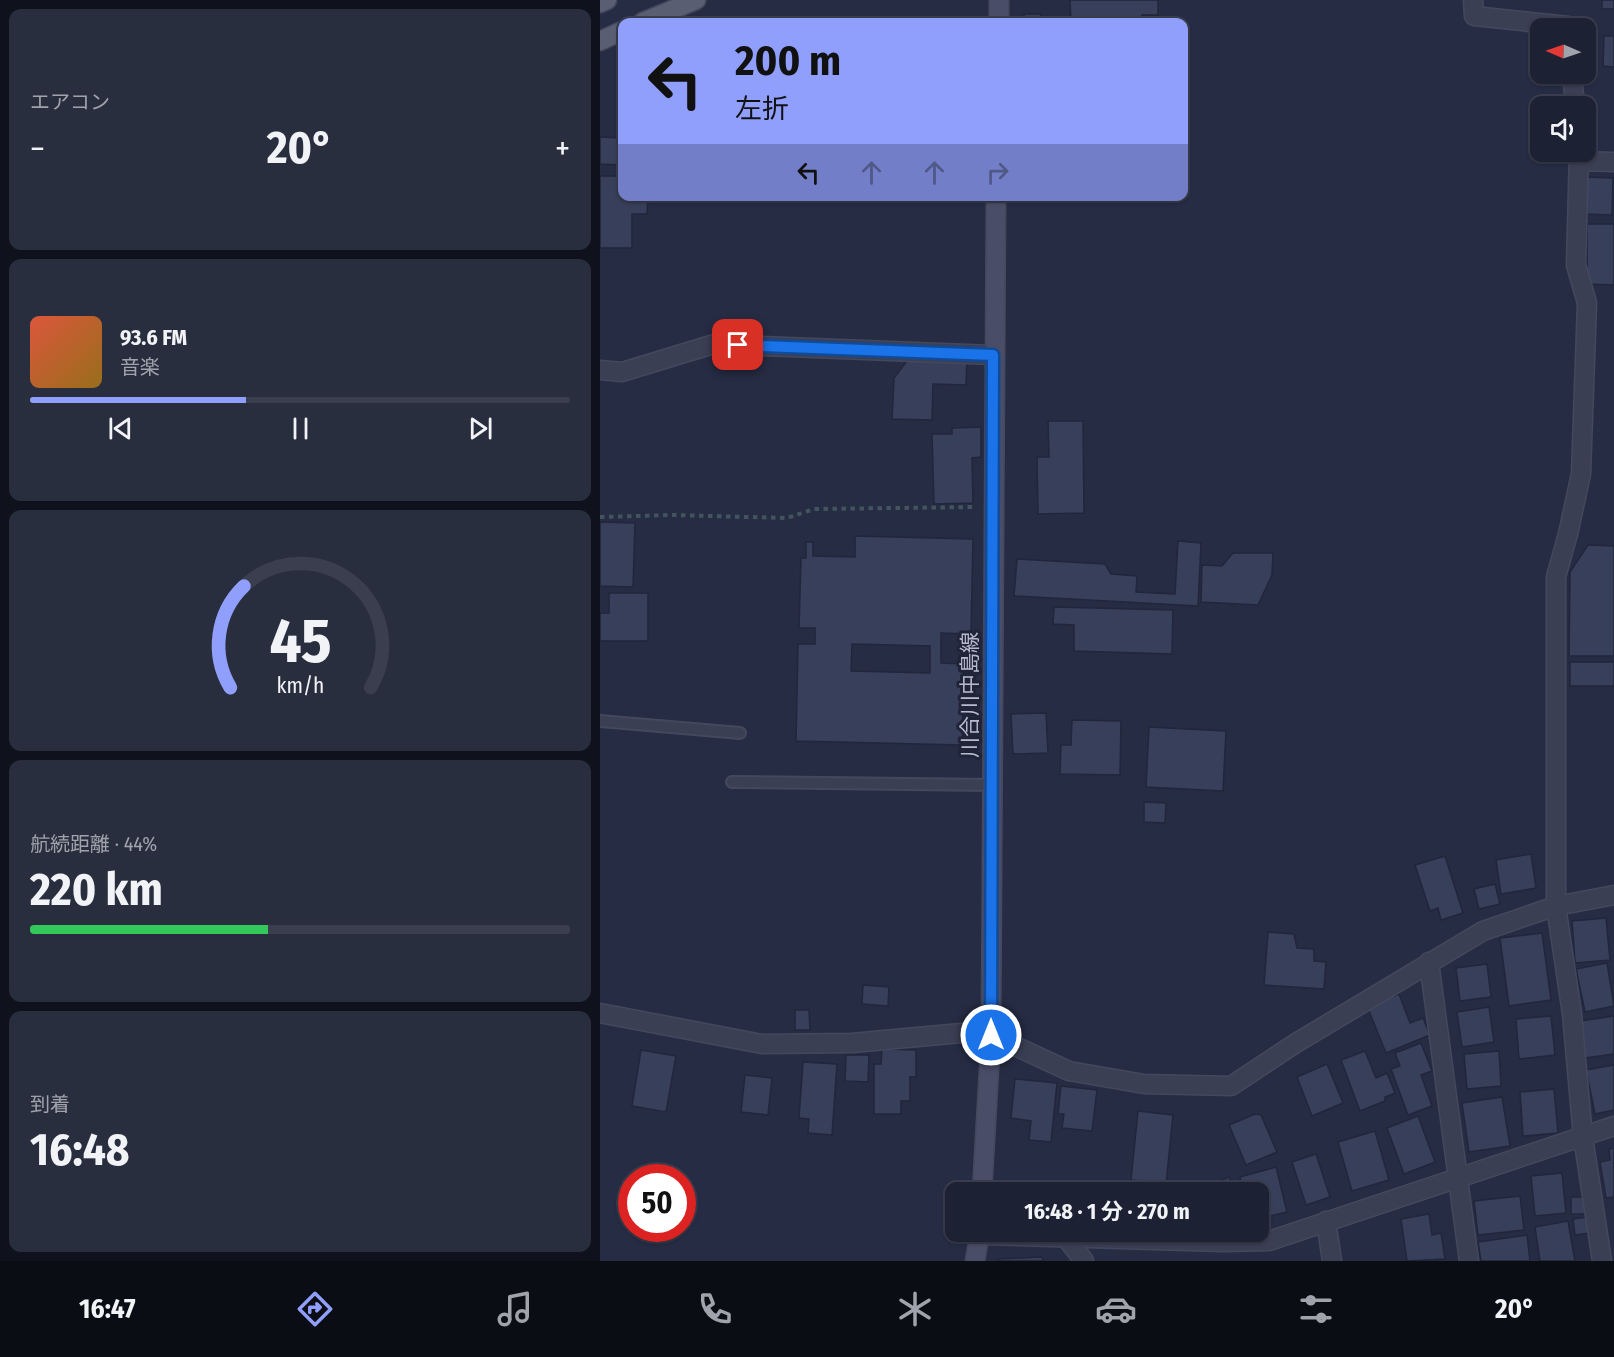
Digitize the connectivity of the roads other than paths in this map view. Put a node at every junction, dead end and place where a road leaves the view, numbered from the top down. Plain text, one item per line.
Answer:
1 (607, 0) edge
2 (696, 0) edge
3 (999, 0) edge
4 (1473, 0) edge
5 (600, 3) edge
6 (653, 18) edge
7 (999, 18) edge
8 (1530, 22) edge
9 (618, 33) edge
10 (600, 41) edge
11 (1596, 159) edge
12 (1580, 162) edge
13 (1614, 162) edge
14 (996, 201) edge
15 (993, 355) junction
16 (600, 370) edge
17 (600, 721) edge
18 (740, 733) dead end
19 (732, 782) dead end
20 (992, 785) junction
21 (1614, 895) edge
22 (1556, 906) junction
23 (1429, 962) junction
24 (600, 1013) edge
25 (991, 1035) junction
26 (1614, 1126) edge
27 (1583, 1137) junction
28 (1458, 1176) junction
29 (983, 1182) edge
30 (1326, 1221) junction
31 (1269, 1240) edge
32 (978, 1242) edge
33 (1069, 1242) edge
34 (975, 1261) edge
35 (1084, 1261) edge
36 (1332, 1261) edge
37 (1469, 1261) edge
38 (1602, 1261) edge

1 - 5 main road
2 - 6 main road
3 - 7 main road
4 - 8 street
9 - 10 main road
11 - 13 street
12 - 22 street
14 - 15 main road, 川合川中島線
15 - 16 street
15 - 20 main road, 川合川中島線
17 - 18 lane
19 - 20 lane
20 - 25 main road, 川合川中島線
21 - 22 street
22 - 23 street
22 - 27 street
23 - 25 street
23 - 28 street
24 - 25 street
25 - 29 main road, 川合川中島線
26 - 27 street
27 - 28 street
27 - 38 street
28 - 30 street
28 - 37 street
30 - 31 street
30 - 36 street
32 - 34 main road
33 - 35 street

